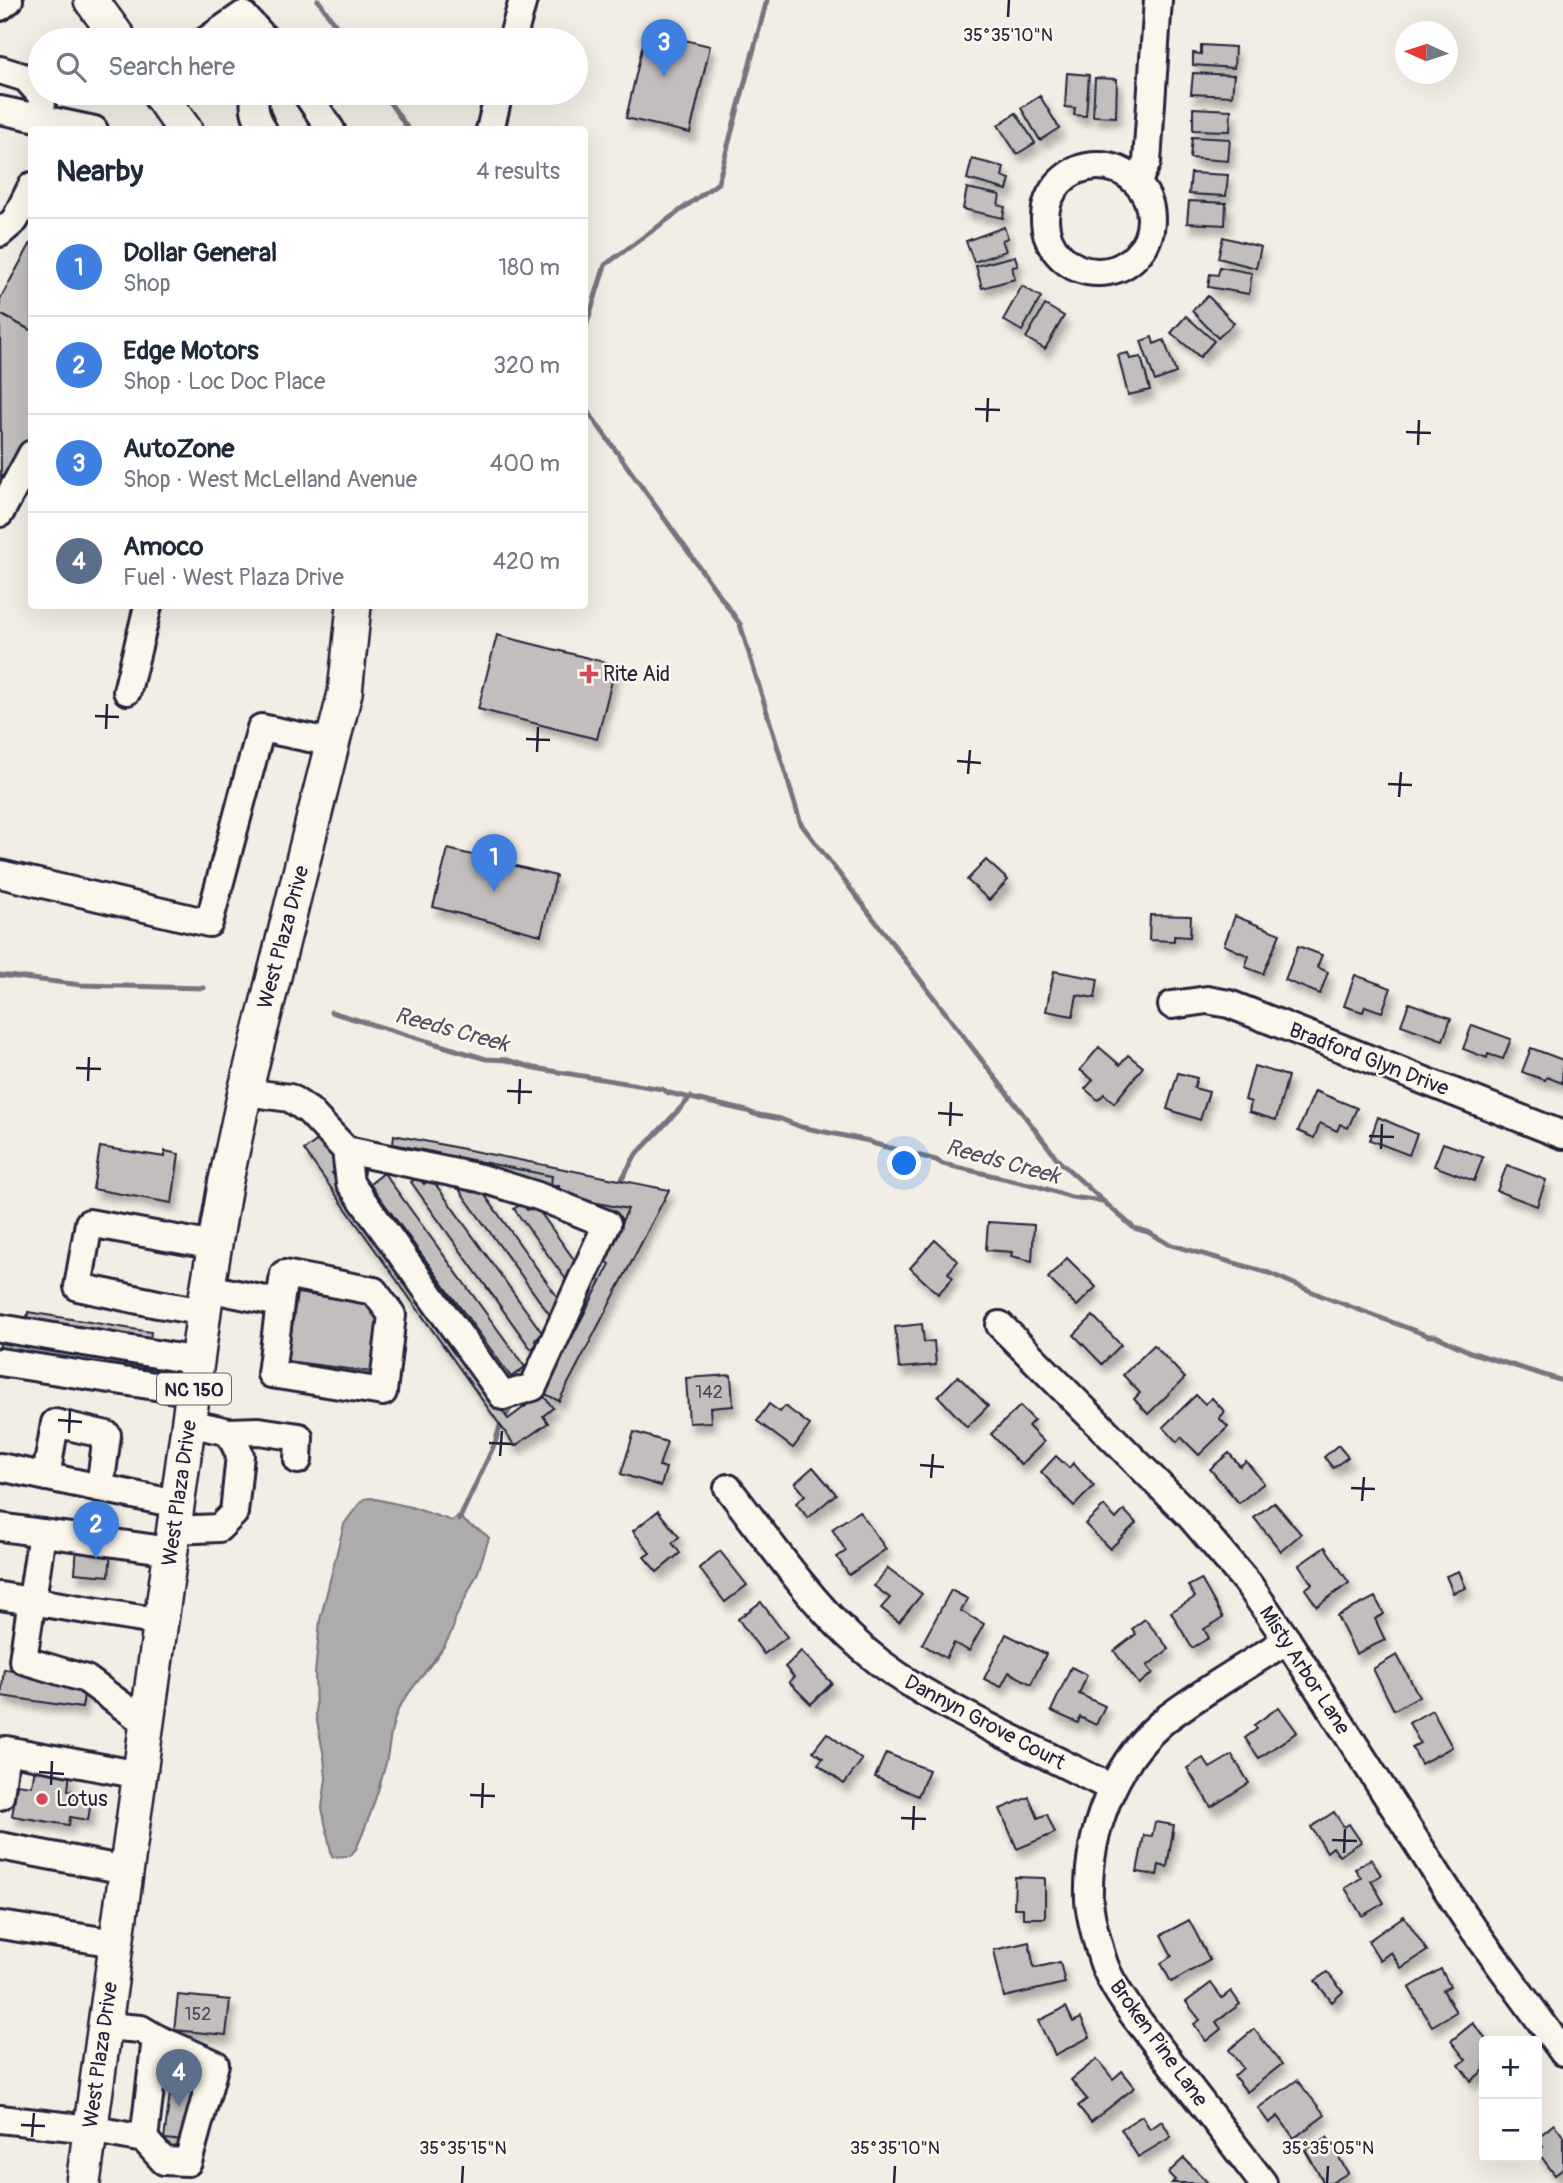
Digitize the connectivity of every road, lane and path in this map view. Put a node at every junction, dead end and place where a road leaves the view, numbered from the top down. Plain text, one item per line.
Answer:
1 (9, 0) edge
2 (91, 0) edge
3 (523, 0) edge
4 (1158, 0) edge
5 (0, 7) edge
6 (111, 28) edge
7 (224, 28) edge
8 (255, 28) edge
9 (515, 28) edge
10 (0, 70) edge
11 (28, 80) edge
12 (46, 105) edge
13 (167, 105) edge
14 (254, 105) edge
15 (314, 105) edge
16 (496, 105) edge
17 (0, 110) edge
18 (54, 124) edge
19 (182, 126) edge
20 (261, 126) edge
21 (328, 126) edge
22 (491, 126) edge
23 (1137, 183) junction
24 (28, 195) edge
25 (0, 233) edge
26 (28, 461) edge
27 (0, 513) edge
28 (147, 609) edge
29 (354, 609) edge
30 (127, 691) dead end
31 (334, 743) junction
32 (0, 874) edge
33 (1172, 1005) dead end
34 (245, 1092) junction
35 (1563, 1135) edge
36 (346, 1150) junction
37 (215, 1246) junction
38 (207, 1300) junction
39 (279, 1303) junction
40 (1000, 1325) dead end
41 (0, 1328) edge
42 (0, 1362) edge
43 (193, 1392) junction
44 (229, 1432) junction
45 (298, 1461) dead end
46 (0, 1467) edge
47 (46, 1476) junction
48 (100, 1488) junction
49 (728, 1488) dead end
50 (0, 1527) edge
51 (174, 1528) junction
52 (43, 1533) junction
53 (0, 1596) edge
54 (32, 1601) junction
55 (160, 1622) junction
56 (1287, 1640) junction
57 (11, 1658) edge
58 (146, 1723) junction
59 (140, 1775) junction
60 (1111, 1788) junction
61 (0, 1796) edge
62 (0, 1846) edge
63 (126, 1870) junction
64 (0, 1925) edge
65 (116, 1943) junction
66 (104, 2026) junction
67 (156, 2038) junction
68 (1563, 2052) edge
69 (0, 2119) edge
70 (90, 2129) junction
71 (144, 2139) junction
72 (83, 2183) edge
73 (1263, 2183) edge

1 - 5 street
2 - 6 main road
3 - 9 street
4 - 23 street
7 - 8 street
10 - 11 street
12 - 18 street
13 - 19 main road
14 - 20 street
15 - 21 street
16 - 22 street
17 - 18 street
23 - 23 street
24 - 25 street
26 - 27 street
28 - 30 street
29 - 31 main road, West Plaza Drive / NC 150
31 - 32 street
31 - 34 main road, West Plaza Drive / NC 150
33 - 35 street, Bradford Glyn Drive
34 - 36 street
34 - 37 main road, West Plaza Drive / NC 150
36 - 36 street
37 - 38 main road, West Plaza Drive / NC 150
37 - 38 street
38 - 39 street
38 - 43 main road, West Plaza Drive / NC 150
39 - 39 street
40 - 56 street, Misty Arbor Lane
41 - 43 street
42 - 43 street
43 - 44 street
43 - 51 main road, West Plaza Drive / NC 150
44 - 45 street
44 - 51 street
46 - 47 street
47 - 48 street
47 - 48 street
48 - 51 street
49 - 60 street, Dannyn Grove Court
50 - 52 street
51 - 52 street
51 - 55 main road, West Plaza Drive / NC 150
52 - 54 street
53 - 54 street
54 - 55 street
54 - 57 street
55 - 58 main road, West Plaza Drive / NC 150
56 - 60 street, Broken Pine Lane
56 - 68 street, Misty Arbor Lane
57 - 58 street
58 - 59 main road, West Plaza Drive / NC 150
59 - 61 street
59 - 63 main road, West Plaza Drive / NC 150
60 - 73 street, Broken Pine Lane
62 - 63 street
63 - 65 main road, West Plaza Drive / NC 150
64 - 65 street
65 - 66 main road, West Plaza Drive / NC 150
66 - 67 street
66 - 70 main road, West Plaza Drive / NC 150
67 - 71 street
67 - 71 street
69 - 70 street
70 - 71 street
70 - 72 main road, West Plaza Drive / NC 150

